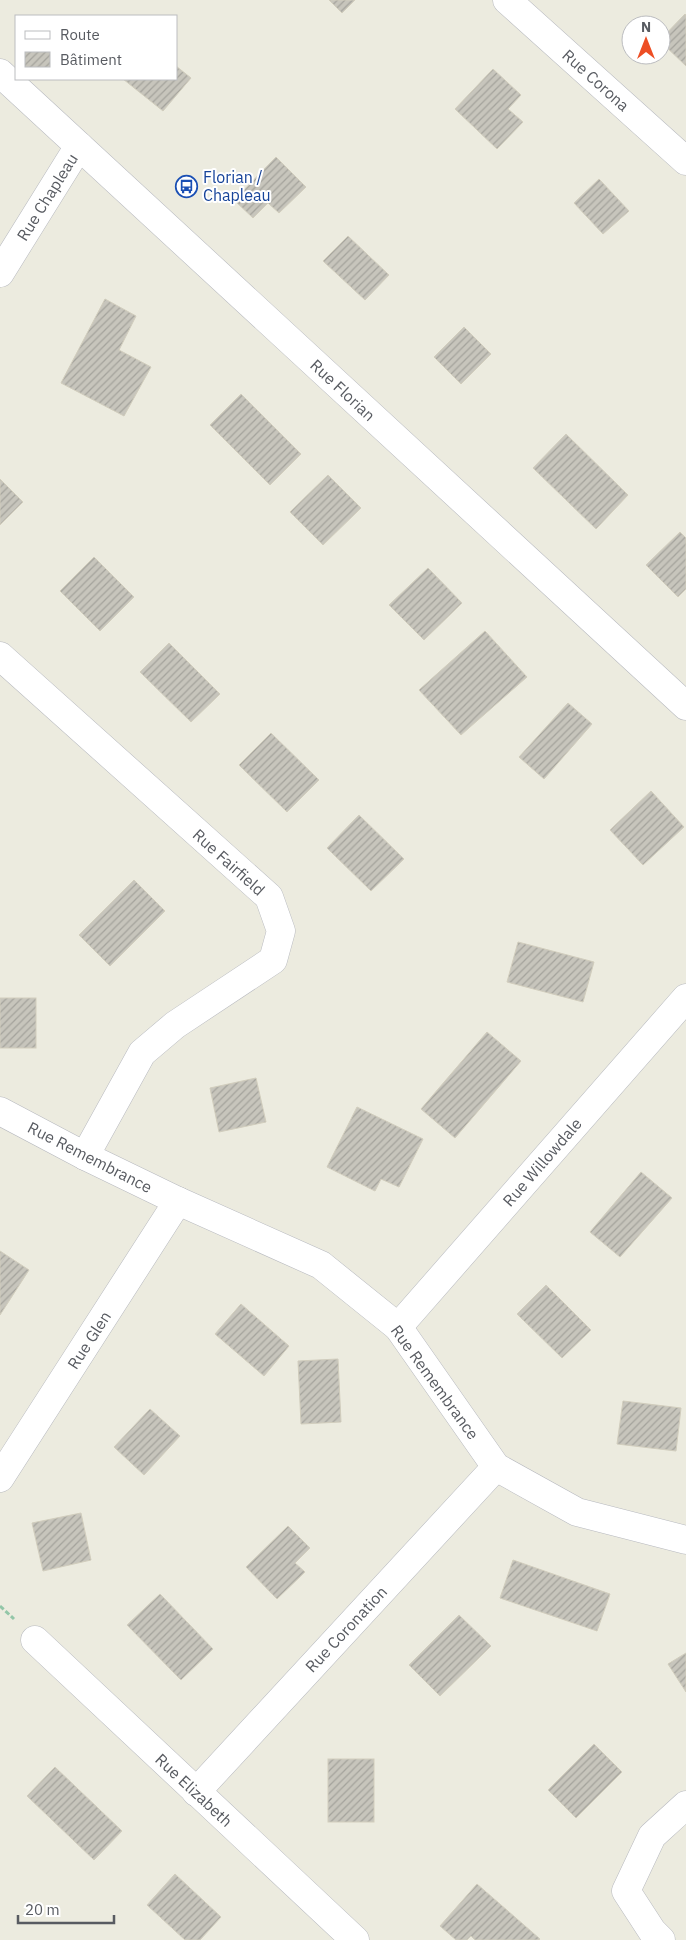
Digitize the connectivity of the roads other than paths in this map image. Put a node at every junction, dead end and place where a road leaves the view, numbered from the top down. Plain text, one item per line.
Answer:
1 (507, 0) edge
2 (0, 74) edge
3 (79, 146) junction
4 (686, 161) edge
5 (0, 273) edge
6 (0, 656) edge
7 (686, 706) edge
8 (686, 998) edge
9 (0, 1111) edge
10 (85, 1156) junction
11 (178, 1201) junction
12 (398, 1327) junction
13 (496, 1467) junction
14 (0, 1478) edge
15 (686, 1540) edge
16 (35, 1640) dead end
17 (196, 1792) junction
18 (686, 1805) edge
19 (355, 1940) edge
20 (661, 1940) edge

1 - 4 street, Rue Corona
2 - 3 street, Rue Florian
3 - 5 street, Rue Chapleau
3 - 7 street, Rue Florian
6 - 10 street, Rue Fairfield
8 - 12 street, Rue Willowdale
9 - 10 street, Rue Remembrance
10 - 11 street, Rue Remembrance
11 - 12 street, Rue Remembrance
11 - 14 street, Rue Glen
12 - 13 street, Rue Remembrance
13 - 15 street, Rue Remembrance
13 - 17 street, Rue Coronation
16 - 17 street, Rue Elizabeth
17 - 19 street, Rue Elizabeth
18 - 20 street

